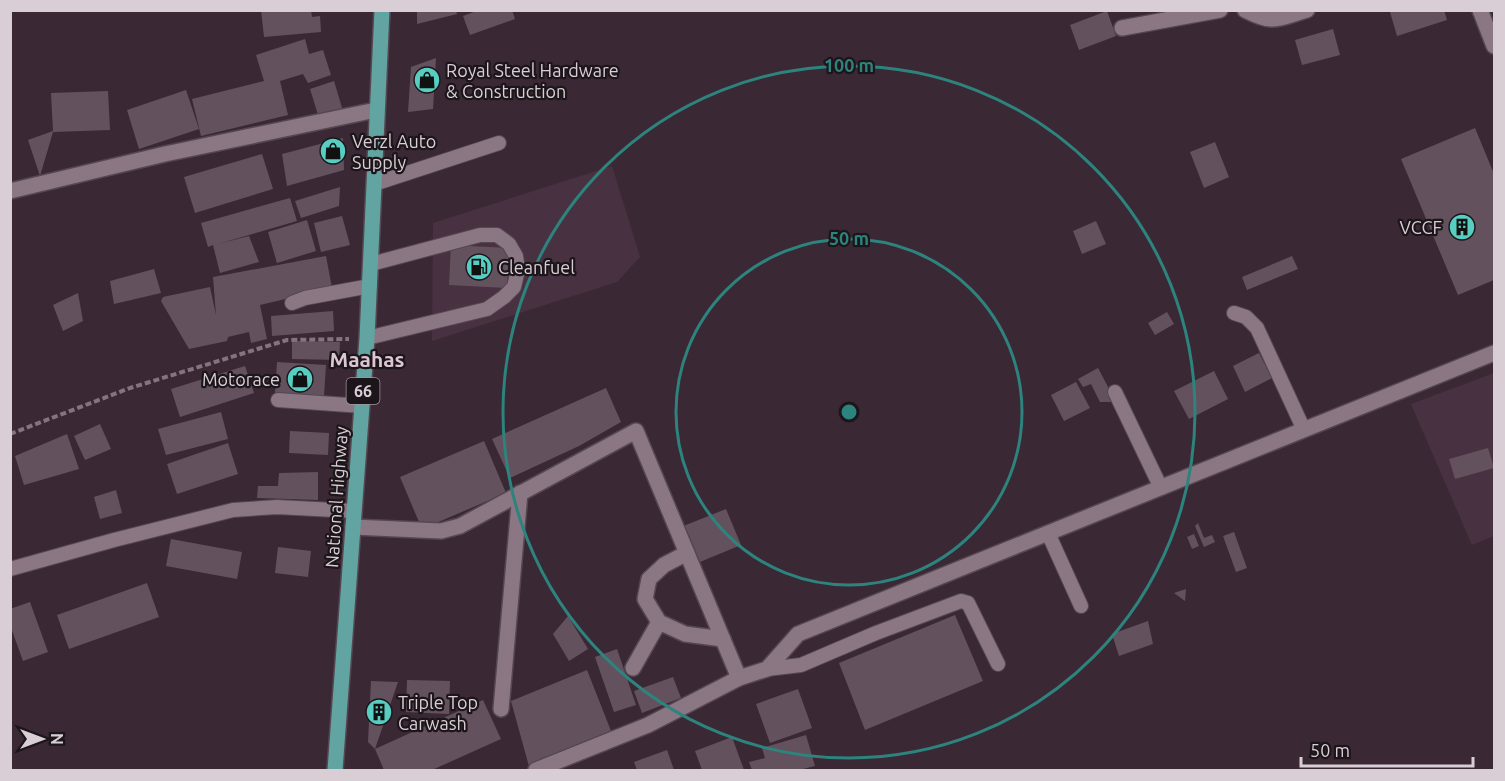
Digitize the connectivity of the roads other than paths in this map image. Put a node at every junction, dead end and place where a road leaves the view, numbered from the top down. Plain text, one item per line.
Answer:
1 (382, 10) edge
2 (1220, 10) edge
3 (1245, 10) edge
4 (1307, 10) edge
5 (1480, 10) edge
6 (1122, 28) dead end
7 (1494, 46) edge
8 (376, 110) junction
9 (499, 143) dead end
10 (374, 184) junction
11 (10, 191) edge
12 (371, 264) junction
13 (370, 286) junction
14 (292, 303) dead end
15 (1234, 313) dead end
16 (367, 338) junction
17 (1494, 353) edge
18 (1115, 392) dead end
19 (278, 400) dead end
20 (362, 406) junction
21 (1304, 430) junction
22 (1161, 488) junction
23 (520, 493) junction
24 (354, 511) junction
25 (353, 527) junction
26 (1048, 533) junction
27 (687, 553) junction
28 (10, 569) edge
29 (1081, 606) dead end
30 (659, 622) junction
31 (723, 639) junction
32 (998, 664) dead end
33 (633, 668) dead end
34 (767, 669) junction
35 (740, 678) junction
36 (501, 709) dead end
37 (335, 771) edge
38 (536, 771) edge

1 - 8 main road, National Highway / 66
2 - 6 street
3 - 4 street
5 - 7 street
8 - 10 main road, National Highway / 66
8 - 11 street
9 - 10 lane
10 - 12 main road, National Highway / 66
12 - 13 main road, National Highway / 66
12 - 16 lane
13 - 14 lane
13 - 16 main road, National Highway / 66
15 - 21 lane
16 - 20 main road, National Highway / 66
17 - 21 street
18 - 22 lane
19 - 20 lane
20 - 24 main road, National Highway / 66
21 - 22 street
22 - 26 street
23 - 25 street
23 - 27 street
23 - 36 street
24 - 25 main road, National Highway / 66
24 - 28 lane
25 - 37 main road, National Highway / 66
26 - 29 lane
26 - 34 street
27 - 30 street
27 - 31 street
30 - 31 street
30 - 33 street
31 - 35 street
32 - 34 lane
34 - 35 street
35 - 38 street

